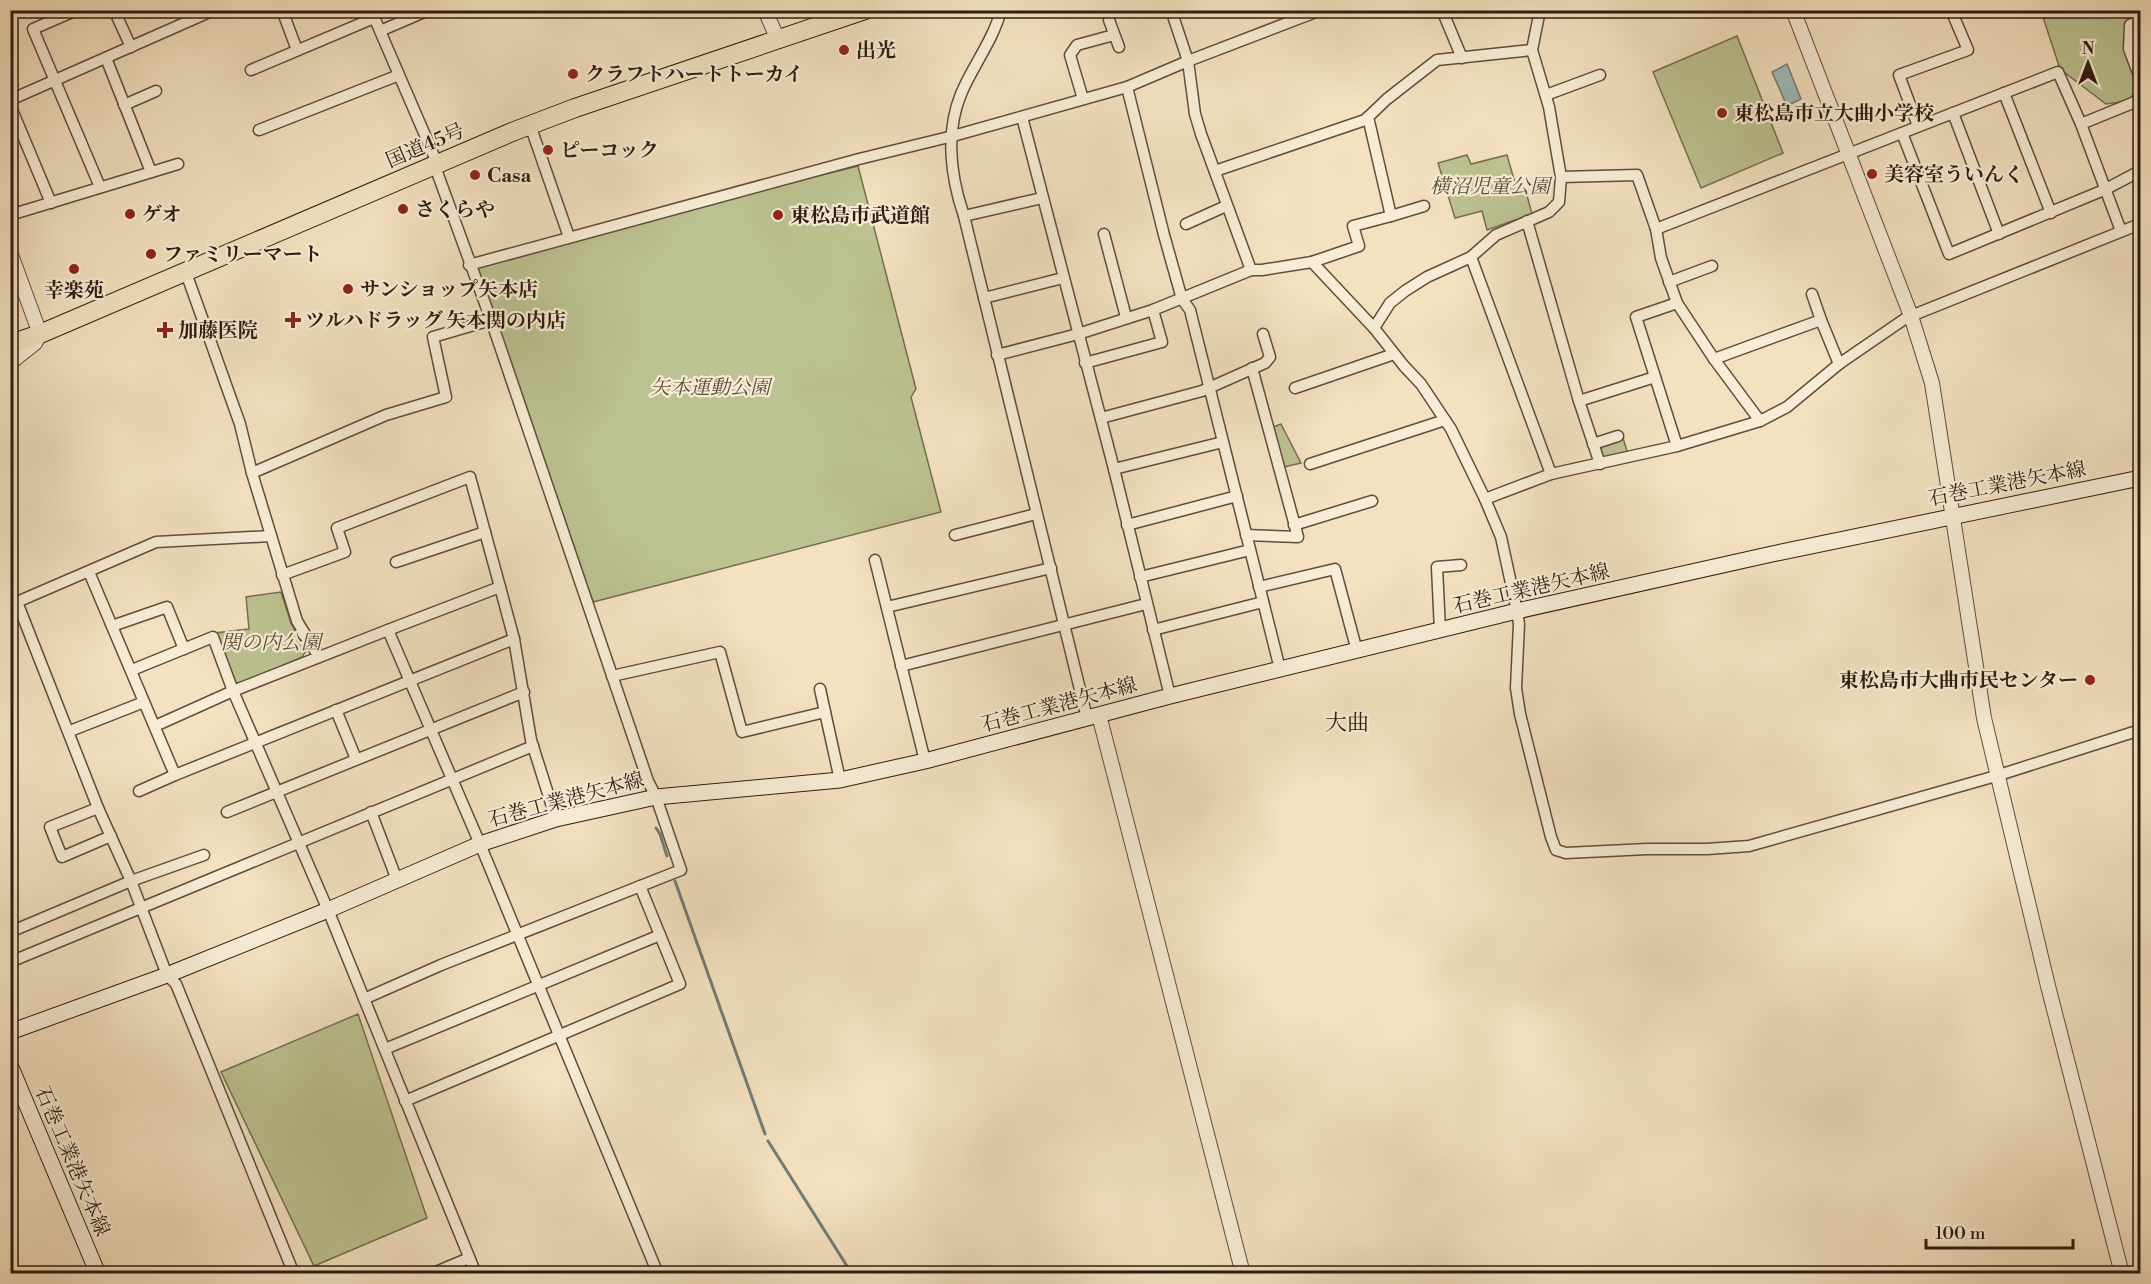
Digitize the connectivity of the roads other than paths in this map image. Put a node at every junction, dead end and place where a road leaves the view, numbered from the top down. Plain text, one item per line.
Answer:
1 (77, 10) edge
2 (114, 10) edge
3 (214, 10) edge
4 (282, 10) edge
5 (429, 10) edge
6 (765, 10) edge
7 (866, 10) edge
8 (1001, 10) edge
9 (1171, 10) edge
10 (1321, 10) edge
11 (1442, 10) edge
12 (1540, 10) edge
13 (1792, 10) edge
14 (1951, 10) edge
15 (372, 14) edge
16 (1109, 20) dead end
17 (2140, 20) edge
18 (380, 31) junction
19 (1114, 34) junction
20 (778, 40) junction
21 (131, 47) junction
22 (1119, 47) dead end
23 (297, 50) junction
24 (1532, 50) junction
25 (106, 58) junction
26 (1462, 58) junction
27 (1188, 61) junction
28 (251, 70) dead end
29 (399, 75) junction
30 (1600, 75) dead end
31 (2140, 78) edge
32 (55, 80) junction
33 (1127, 87) junction
34 (156, 91) dead end
35 (2004, 93) junction
36 (1546, 95) junction
37 (1083, 99) junction
38 (10, 100) edge
39 (2140, 100) edge
40 (10, 105) edge
41 (124, 105) junction
42 (1953, 113) junction
43 (1022, 117) junction
44 (1368, 117) junction
45 (2081, 124) junction
46 (530, 125) junction
47 (1918, 126) junction
48 (259, 130) dead end
49 (1902, 133) junction
50 (953, 136) junction
51 (1849, 155) junction
52 (178, 164) dead end
53 (435, 164) junction
54 (1215, 171) junction
55 (2140, 171) edge
56 (151, 172) junction
57 (1561, 177) junction
58 (100, 188) junction
59 (2104, 190) junction
60 (1042, 198) junction
61 (51, 203) junction
62 (1226, 206) junction
63 (1424, 206) dead end
64 (2050, 213) junction
65 (10, 215) edge
66 (964, 216) junction
67 (1391, 216) junction
68 (1527, 221) junction
69 (1186, 224) dead end
70 (2140, 224) edge
71 (1656, 229) junction
72 (2121, 231) junction
73 (1104, 234) dead end
74 (1999, 234) junction
75 (570, 237) junction
76 (10, 252) edge
77 (1471, 257) junction
78 (1312, 262) junction
79 (469, 265) junction
80 (1713, 267) dead end
81 (185, 270) junction
82 (1251, 270) junction
83 (1063, 278) junction
84 (1669, 282) junction
85 (1812, 294) dead end
86 (984, 298) junction
87 (1182, 299) junction
88 (1677, 303) junction
89 (1153, 309) junction
90 (1911, 316) junction
91 (1126, 317) junction
92 (491, 320) junction
93 (1821, 320) junction
94 (1374, 328) junction
95 (40, 334) junction
96 (1078, 334) junction
97 (1263, 334) dead end
98 (10, 344) edge
99 (1394, 354) junction
100 (998, 355) junction
101 (1714, 359) junction
102 (10, 363) edge
103 (1085, 363) junction
104 (1839, 364) junction
105 (1252, 368) junction
106 (1655, 377) junction
107 (1210, 387) junction
108 (1295, 388) dead end
109 (1579, 401) junction
110 (1101, 418) junction
111 (1445, 420) junction
112 (1760, 421) junction
113 (1618, 436) dead end
114 (1223, 441) junction
115 (1593, 444) junction
116 (1677, 446) junction
117 (1310, 464) dead end
118 (1599, 464) junction
119 (1114, 469) junction
120 (252, 473) junction
121 (1551, 474) junction
122 (2140, 478) edge
123 (1237, 496) junction
124 (1485, 499) junction
125 (1371, 501) dead end
126 (1036, 514) junction
127 (1953, 515) junction
128 (1127, 525) junction
129 (1294, 525) junction
130 (485, 532) junction
131 (955, 535) dead end
132 (1246, 535) junction
133 (271, 536) junction
134 (1250, 550) junction
135 (875, 560) dead end
136 (396, 562) dead end
137 (1461, 565) dead end
138 (1051, 568) junction
139 (89, 572) junction
140 (282, 575) junction
141 (1140, 577) junction
142 (500, 587) junction
143 (1259, 587) junction
144 (1263, 602) junction
145 (14, 603) edge
146 (1146, 604) junction
147 (887, 607) junction
148 (1517, 611) junction
149 (112, 626) junction
150 (1064, 626) junction
151 (388, 630) junction
152 (1153, 630) junction
153 (1440, 631) junction
154 (514, 639) junction
155 (184, 649) junction
156 (1357, 651) junction
157 (319, 657) junction
158 (901, 666) junction
159 (1280, 669) junction
160 (132, 670) junction
161 (612, 676) junction
162 (410, 682) junction
163 (820, 689) dead end
164 (233, 691) junction
165 (524, 692) junction
166 (1170, 696) junction
167 (144, 702) junction
168 (336, 710) junction
169 (825, 712) junction
170 (1093, 716) junction
171 (154, 726) junction
172 (430, 730) junction
173 (2140, 730) edge
174 (70, 731) junction
175 (255, 744) junction
176 (533, 746) junction
177 (356, 759) junction
178 (925, 761) junction
179 (175, 775) junction
180 (1996, 777) junction
181 (451, 780) junction
182 (840, 780) junction
183 (139, 791) dead end
184 (276, 793) junction
185 (656, 797) junction
186 (98, 808) junction
187 (227, 812) dead end
188 (371, 812) junction
189 (556, 819) junction
190 (111, 836) junction
191 (297, 843) junction
192 (480, 844) junction
193 (204, 855) dead end
194 (397, 880) junction
195 (131, 881) junction
196 (640, 886) junction
197 (141, 909) junction
198 (328, 910) junction
199 (10, 932) edge
200 (517, 935) junction
201 (660, 935) junction
202 (10, 962) edge
203 (168, 975) junction
204 (538, 985) junction
205 (364, 999) junction
206 (10, 1032) edge
207 (559, 1036) junction
208 (385, 1049) junction
209 (10, 1065) edge
210 (405, 1101) junction
211 (469, 1258) junction
212 (98, 1274) edge
213 (294, 1274) edge
214 (431, 1274) edge
215 (476, 1274) edge
216 (657, 1274) edge
217 (1243, 1274) edge
218 (2122, 1274) edge

1 - 32 street
2 - 21 street
3 - 21 street
4 - 23 street
5 - 18 street
6 - 20 street
7 - 20 highway, 国道45号
8 - 50 street
9 - 27 street
10 - 27 street
11 - 26 street
12 - 24 street
13 - 51 street
14 - 47 street
15 - 18 street
15 - 23 street
16 - 19 street
17 - 31 street
18 - 29 street
19 - 22 street
19 - 37 street
20 - 46 highway, 国道45号
21 - 25 street
23 - 28 street
24 - 26 street
24 - 36 street
25 - 32 street
25 - 41 street
26 - 44 street
27 - 33 street
27 - 54 street
29 - 48 street
29 - 53 street
30 - 36 street
32 - 38 street
32 - 58 street
33 - 37 street
33 - 87 street
34 - 41 street
35 - 42 street
35 - 45 street
35 - 64 street
36 - 57 street
37 - 43 street
39 - 45 street
40 - 61 street
41 - 56 street
42 - 47 street
42 - 74 street
43 - 50 street
43 - 60 street
44 - 54 street
44 - 67 street
45 - 59 street
46 - 53 highway, 国道45号
46 - 75 street
47 - 49 street
49 - 51 street
49 - 74 street
50 - 66 street
50 - 75 street
51 - 71 street
51 - 90 street
52 - 56 street
53 - 79 street
53 - 81 highway, 国道45号
54 - 62 street
55 - 59 street
56 - 58 street
57 - 68 street
57 - 71 street
58 - 61 street
59 - 64 street
59 - 72 street
60 - 66 street
60 - 83 street
61 - 65 street
62 - 69 street
62 - 82 street
63 - 67 street
64 - 74 street
66 - 86 street
67 - 78 street
68 - 77 street
68 - 109 street
70 - 72 street
71 - 84 street
72 - 90 street
73 - 91 street
75 - 79 street
76 - 95 street
77 - 94 street
77 - 121 street
78 - 82 street
78 - 94 street
79 - 92 street
80 - 84 street
81 - 95 highway, 国道45号
81 - 120 street
82 - 87 street
83 - 86 street
83 - 96 street
84 - 88 street
85 - 93 street
86 - 100 street
87 - 89 street
87 - 107 street
88 - 101 street
88 - 106 street
89 - 91 street
89 - 103 street
90 - 104 street
90 - 127 street
91 - 96 street
92 - 120 street
92 - 161 street
93 - 101 street
93 - 104 street
94 - 99 street
95 - 98 highway, 国道45号
95 - 102 street
96 - 100 street
96 - 103 street
97 - 105 street
99 - 108 street
99 - 111 street
100 - 126 street
101 - 112 street
103 - 110 street
104 - 112 street
105 - 107 street
105 - 129 street
106 - 109 street
106 - 116 street
107 - 110 street
107 - 114 street
109 - 115 street
110 - 119 street
111 - 117 street
111 - 124 street
112 - 116 street
113 - 115 street
114 - 119 street
114 - 123 street
115 - 118 street
116 - 118 street
118 - 121 street
119 - 128 street
120 - 133 street
121 - 124 street
122 - 127 main road, 石巻工業港矢本線
123 - 128 street
123 - 132 street
124 - 148 street
125 - 129 street
126 - 131 street
126 - 138 street
127 - 148 main road, 石巻工業港矢本線
127 - 180 street
128 - 141 street
129 - 132 street
130 - 136 street
130 - 140 street
130 - 142 street
132 - 134 street
133 - 139 street
133 - 140 street
134 - 141 street
134 - 143 street
135 - 147 street
137 - 153 street
138 - 147 street
138 - 150 street
139 - 145 street
139 - 149 street
140 - 157 street
141 - 146 street
142 - 151 street
142 - 154 street
143 - 144 street
143 - 156 street
144 - 152 street
144 - 159 street
145 - 174 street
146 - 150 street
146 - 152 street
147 - 158 street
148 - 153 main road, 石巻工業港矢本線
148 - 180 street
149 - 155 street
149 - 160 street
150 - 158 street
150 - 170 street
151 - 157 street
151 - 162 street
152 - 166 street
153 - 156 main road, 石巻工業港矢本線
154 - 162 street
154 - 165 street
155 - 160 street
155 - 164 street
156 - 159 main road, 石巻工業港矢本線
157 - 164 street
158 - 178 street
159 - 166 main road, 石巻工業港矢本線
160 - 167 street
161 - 169 street
161 - 185 street
162 - 168 street
162 - 172 street
163 - 169 street
164 - 171 street
164 - 175 street
165 - 172 street
165 - 176 street
166 - 170 main road, 石巻工業港矢本線
167 - 171 street
167 - 174 street
168 - 175 street
168 - 177 street
169 - 182 street
170 - 178 main road, 石巻工業港矢本線
170 - 217 street
171 - 179 street
172 - 177 street
172 - 181 street
173 - 180 street
174 - 186 street
175 - 179 street
175 - 184 street
176 - 181 street
176 - 189 street
177 - 184 street
178 - 182 main road, 石巻工業港矢本線
179 - 183 street
180 - 218 street
181 - 188 street
181 - 192 street
182 - 185 main road, 石巻工業港矢本線
184 - 187 street
184 - 191 street
185 - 189 main road, 石巻工業港矢本線
185 - 196 street
186 - 190 street
186 - 190 street
188 - 191 street
188 - 194 street
189 - 192 main road, 石巻工業港矢本線
190 - 195 street
191 - 197 street
191 - 198 street
192 - 194 main road, 石巻工業港矢本線
192 - 200 street
193 - 195 street
194 - 198 main road, 石巻工業港矢本線
195 - 197 street
195 - 199 street
196 - 200 street
196 - 201 street
197 - 202 street
197 - 203 street
198 - 203 main road, 石巻工業港矢本線
198 - 205 street
200 - 204 street
200 - 205 street
201 - 204 street
201 - 207 street
203 - 206 main road, 石巻工業港矢本線
203 - 213 street
204 - 207 street
204 - 208 street
205 - 208 street
207 - 210 street
207 - 216 street
208 - 210 street
209 - 212 main road, 石巻工業港矢本線
210 - 211 street
211 - 214 street
211 - 215 street

